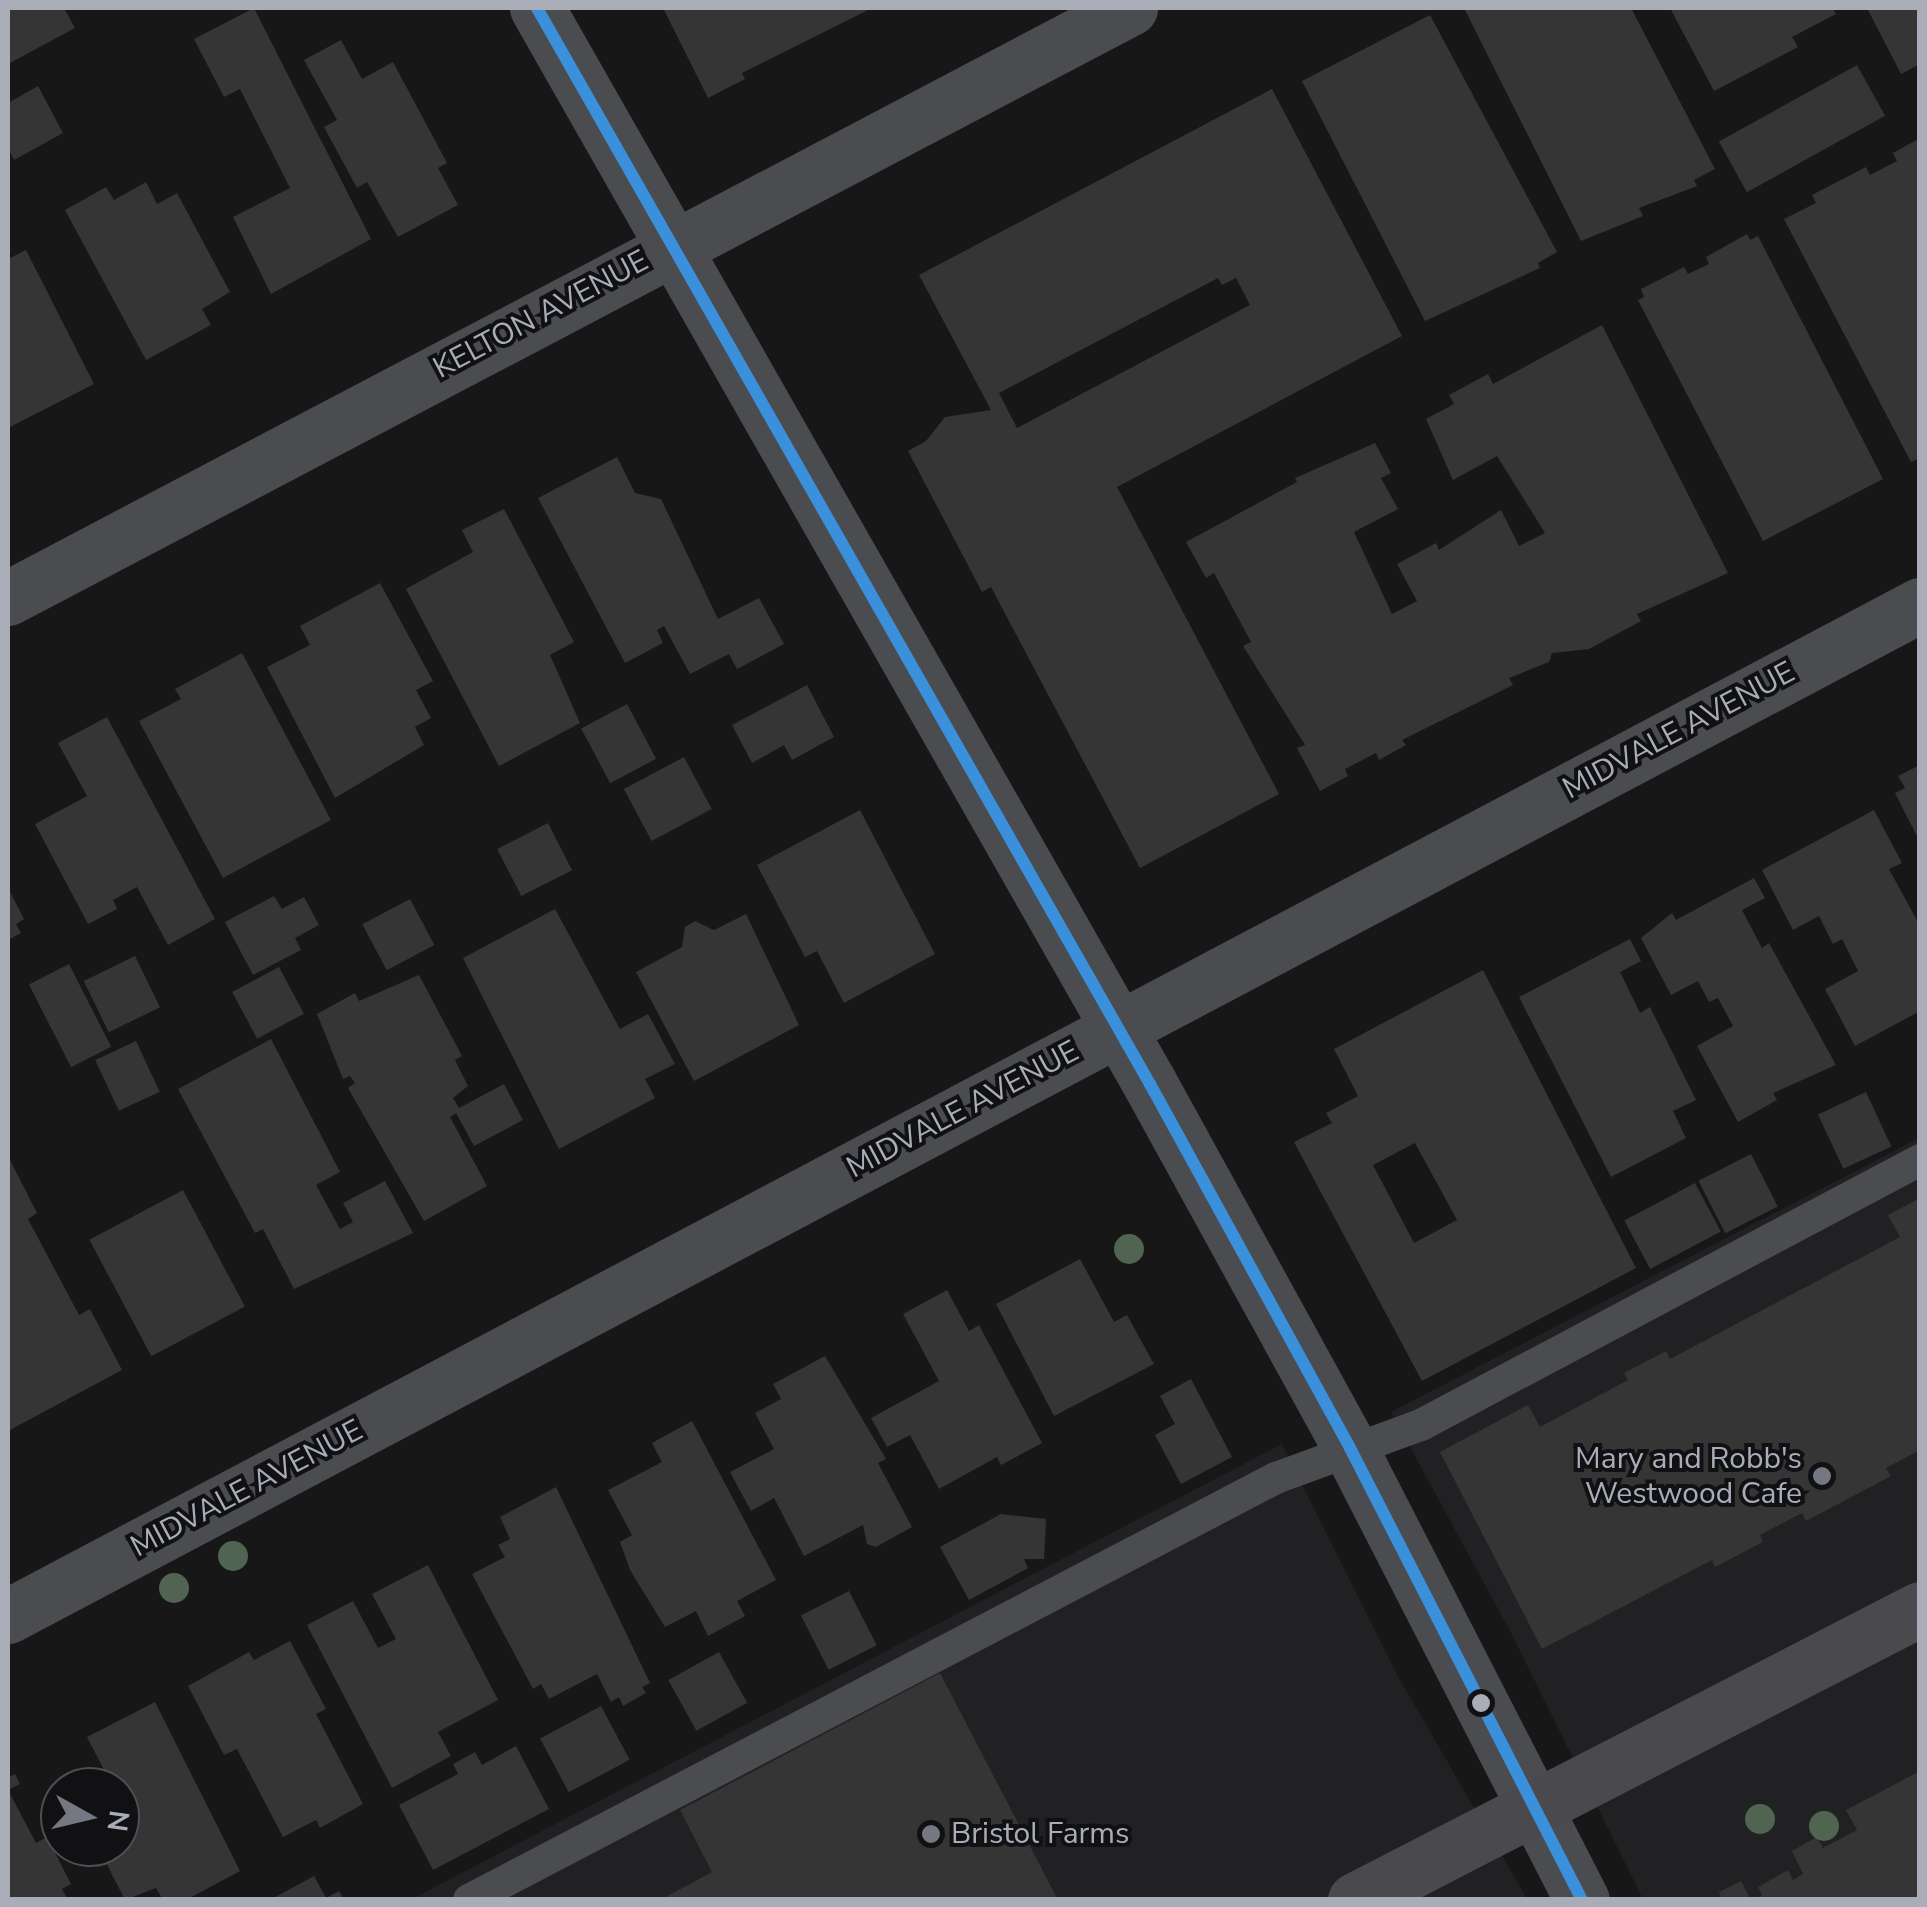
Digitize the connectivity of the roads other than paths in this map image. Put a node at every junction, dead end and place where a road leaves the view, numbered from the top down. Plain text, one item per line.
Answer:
1 (537, 8) edge
2 (1130, 8) edge
3 (671, 246) junction
4 (8, 598) edge
5 (1920, 605) edge
6 (1118, 1027) junction
7 (1920, 1160) edge
8 (1350, 1448) junction
9 (1920, 1608) edge
10 (8, 1616) edge
11 (1536, 1809) junction
12 (469, 1900) edge
13 (1355, 1900) edge
14 (1582, 1900) edge

1 - 3 street
2 - 3 street, KELTON AVENUE
3 - 4 street, KELTON AVENUE
3 - 6 street
5 - 6 street, MIDVALE AVENUE
6 - 8 street
6 - 10 street, MIDVALE AVENUE
7 - 8 lane
8 - 11 street
8 - 12 lane
9 - 11 main road
11 - 13 main road
11 - 14 street

